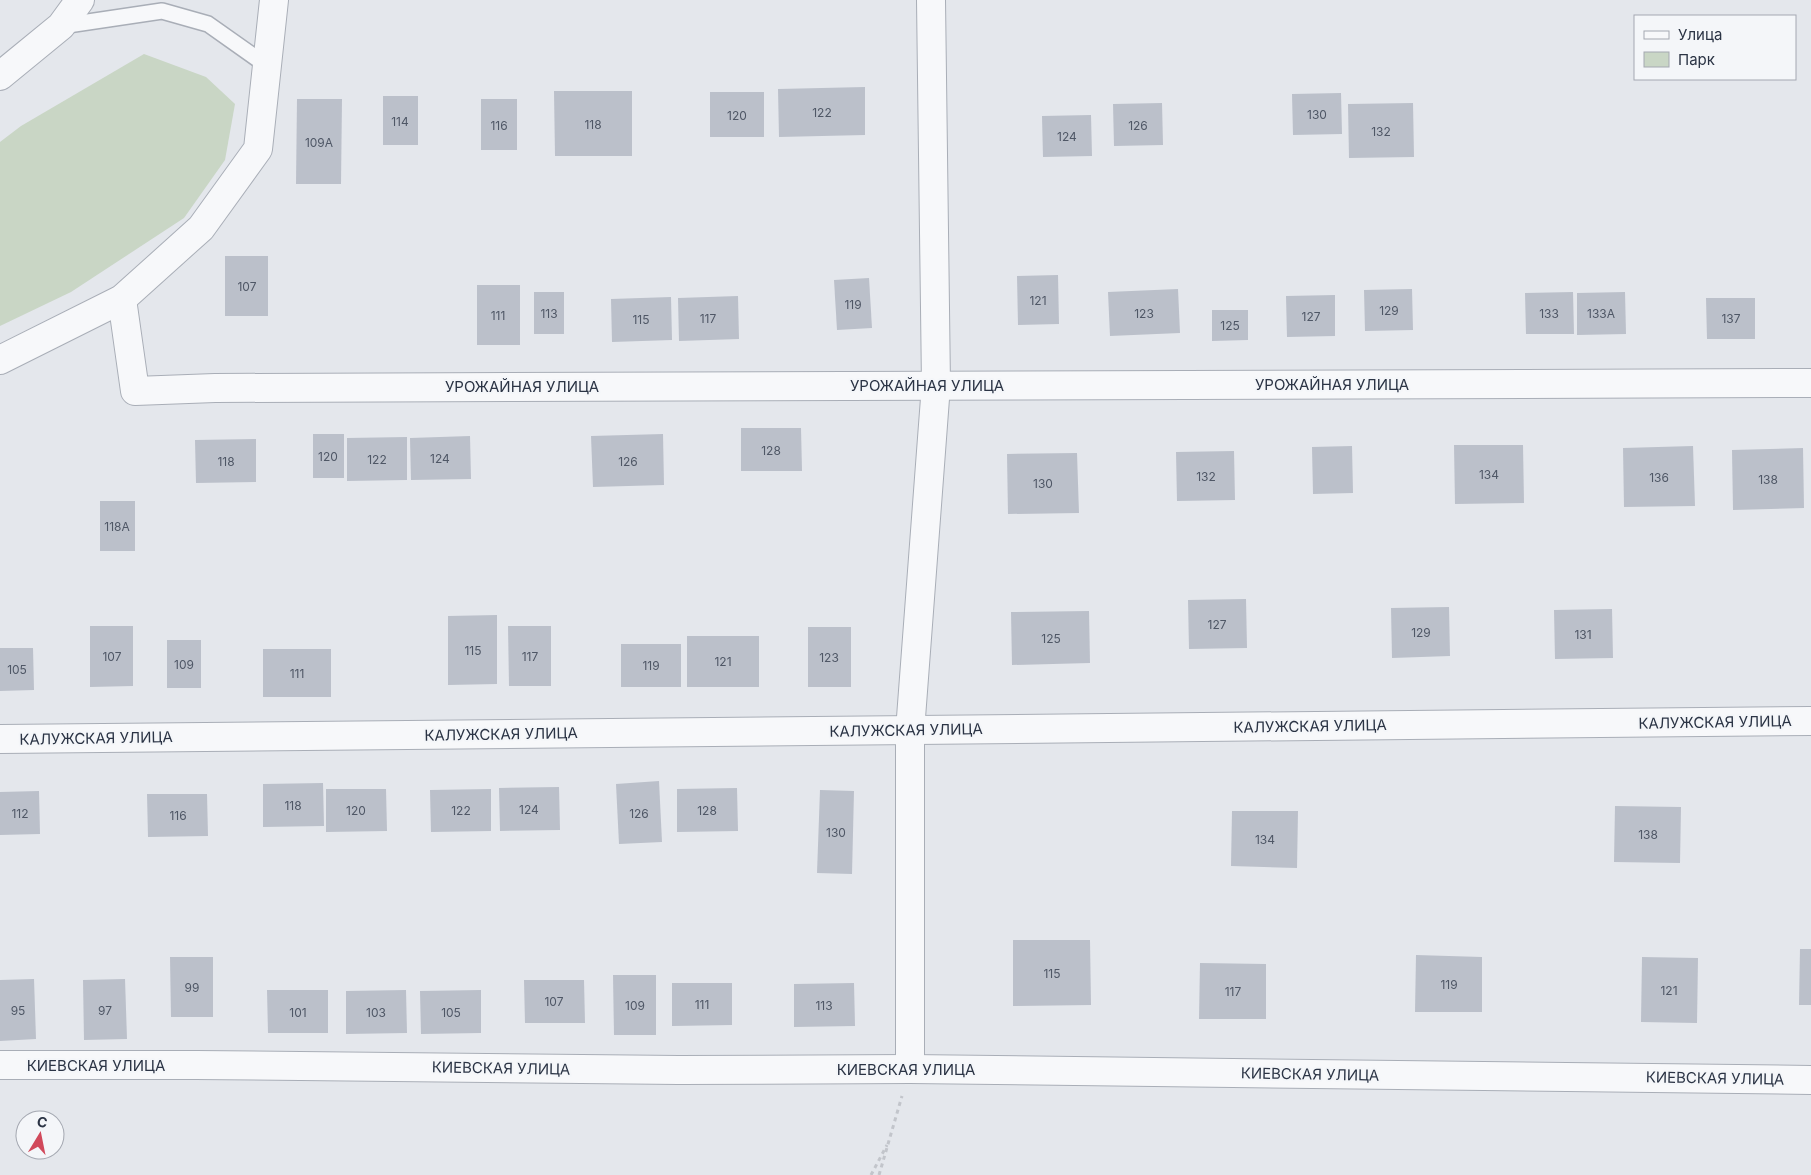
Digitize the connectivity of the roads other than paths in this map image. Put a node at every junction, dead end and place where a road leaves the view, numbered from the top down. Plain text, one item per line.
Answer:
1 (80, 0) edge
2 (274, 0) edge
3 (931, 0) edge
4 (61, 26) junction
5 (266, 66) junction
6 (0, 76) edge
7 (122, 299) junction
8 (0, 360) edge
9 (1811, 383) edge
10 (936, 385) junction
11 (1811, 721) edge
12 (910, 730) junction
13 (0, 739) edge
14 (0, 1065) edge
15 (910, 1069) junction
16 (1811, 1080) edge

1 - 4 street
2 - 5 street
3 - 10 street
4 - 5 lane
4 - 6 street
5 - 7 street
7 - 8 street
7 - 10 street, УРОЖАЙНАЯ УЛИЦА
9 - 10 street, УРОЖАЙНАЯ УЛИЦА
10 - 12 street
11 - 12 street, КАЛУЖСКАЯ УЛИЦА
12 - 13 street, КАЛУЖСКАЯ УЛИЦА
12 - 15 street
14 - 15 street, КИЕВСКАЯ УЛИЦА
15 - 16 street, КИЕВСКАЯ УЛИЦА

